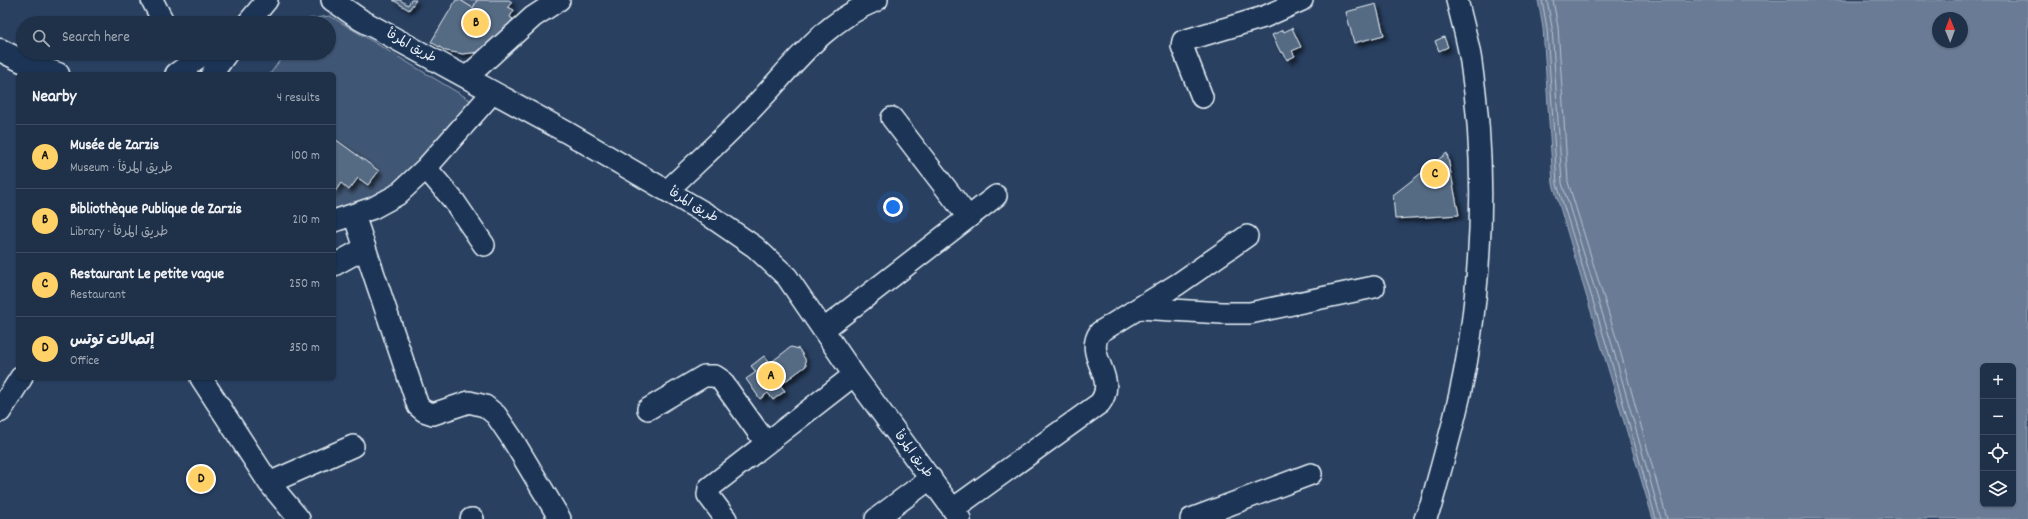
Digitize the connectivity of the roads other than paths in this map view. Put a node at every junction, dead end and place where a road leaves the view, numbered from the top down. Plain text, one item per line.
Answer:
1 (152, 0) edge
2 (267, 0) edge
3 (332, 0) edge
4 (559, 0) edge
5 (877, 0) edge
6 (1302, 0) edge
7 (1457, 0) edge
8 (160, 16) edge
9 (253, 16) edge
10 (22, 60) edge
11 (195, 60) edge
12 (222, 60) edge
13 (53, 72) edge
14 (180, 72) edge
15 (213, 72) edge
16 (467, 77) junction
17 (493, 92) junction
18 (1202, 97) dead end
19 (892, 118) dead end
20 (426, 168) junction
21 (667, 190) junction
22 (996, 196) dead end
23 (354, 215) junction
24 (968, 218) junction
25 (336, 221) edge
26 (1247, 236) dead end
27 (484, 245) dead end
28 (365, 248) junction
29 (336, 264) edge
30 (1374, 287) dead end
31 (1139, 308) junction
32 (823, 330) junction
33 (854, 375) junction
34 (20, 380) edge
35 (202, 380) edge
36 (648, 409) dead end
37 (0, 411) edge
38 (766, 443) junction
39 (353, 446) dead end
40 (1311, 474) dead end
41 (931, 478) junction
42 (269, 483) junction
43 (957, 514) edge
44 (299, 519) edge
45 (560, 519) edge
46 (726, 519) edge
47 (876, 519) edge
48 (1191, 519) edge
49 (1425, 519) edge

1 - 8 street
2 - 9 street
3 - 16 street, طريق المرفأ
4 - 16 street
5 - 21 street
6 - 18 street
7 - 49 street
10 - 13 main road
11 - 14 street
12 - 15 street
16 - 17 street, طريق المرفأ
17 - 20 street
17 - 21 street, طريق المرفأ
19 - 24 street
20 - 23 street
20 - 27 street
21 - 32 street, طريق المرفأ
22 - 24 street
23 - 25 street
23 - 28 street
24 - 32 street
26 - 31 street
28 - 29 street
28 - 45 street
30 - 31 street
31 - 43 street
32 - 33 street, طريق المرفأ
33 - 38 street
33 - 41 street, طريق المرفأ
34 - 37 main road
35 - 42 street
36 - 38 street
38 - 46 street
39 - 42 street
40 - 48 street
41 - 43 street, طريق المرفأ
41 - 47 street
42 - 44 street

